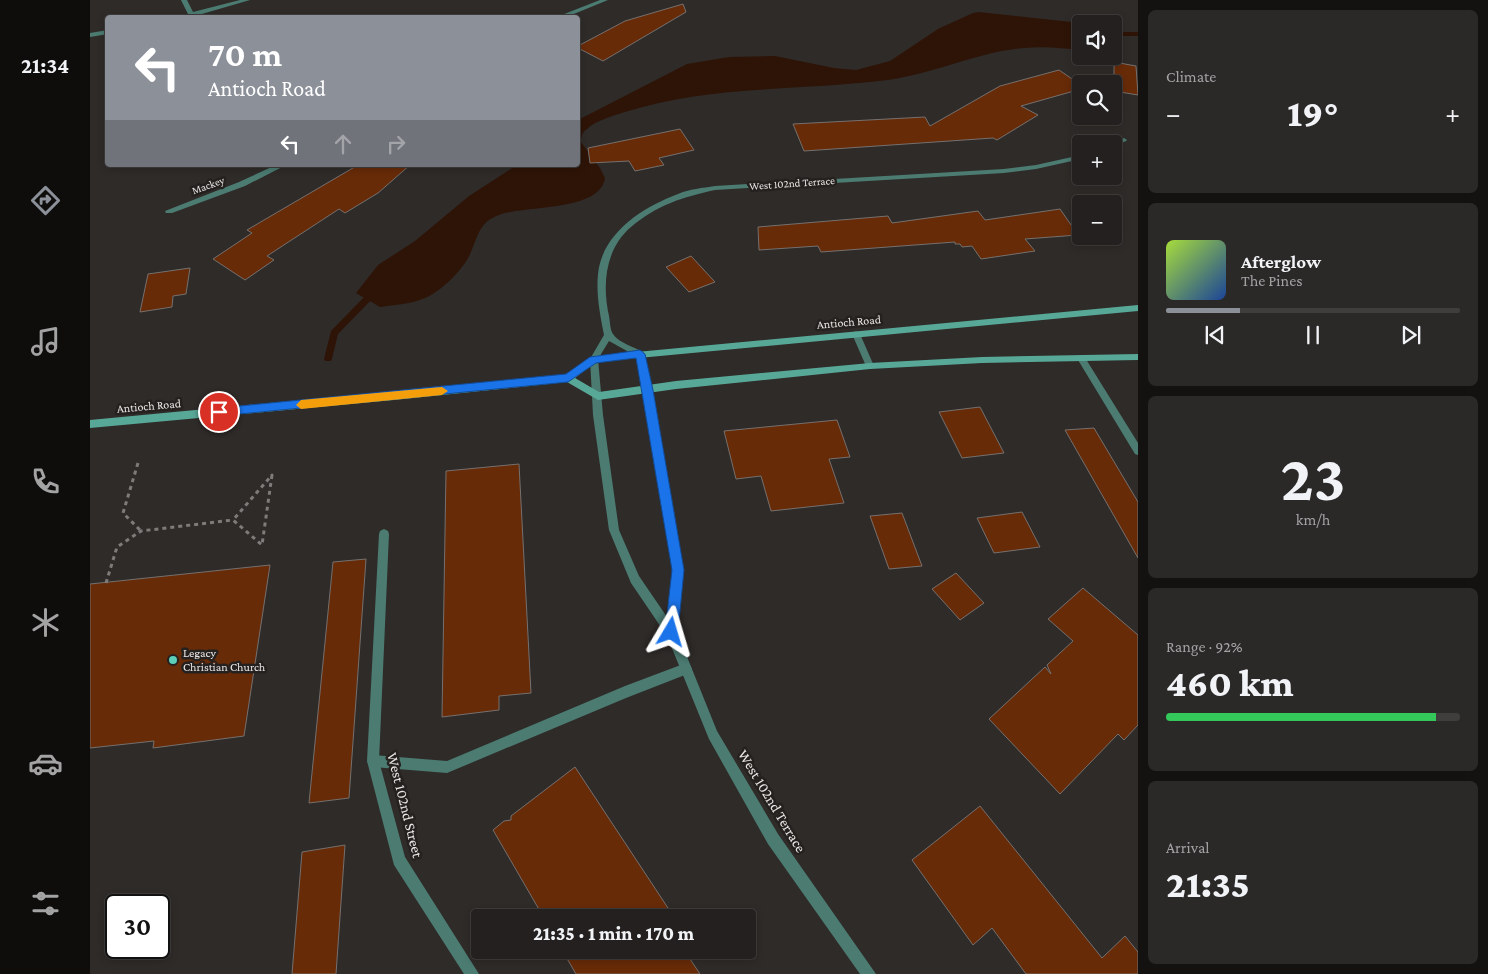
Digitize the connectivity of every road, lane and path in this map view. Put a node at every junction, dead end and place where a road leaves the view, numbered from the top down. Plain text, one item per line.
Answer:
1 (184, 0) edge
2 (247, 0) edge
3 (605, 0) edge
4 (192, 15) edge
5 (195, 15) edge
6 (564, 15) edge
7 (105, 32) edge
8 (90, 35) edge
9 (1072, 159) edge
10 (278, 167) edge
11 (169, 211) dead end
12 (1138, 308) edge
13 (856, 334) junction
14 (608, 335) junction
15 (640, 354) junction
16 (1138, 357) edge
17 (1081, 358) junction
18 (594, 359) junction
19 (870, 366) junction
20 (568, 378) junction
21 (648, 390) junction
22 (598, 396) junction
23 (90, 424) edge
24 (1138, 451) edge
25 (138, 463) dead end
26 (233, 520) junction
27 (141, 531) junction
28 (384, 534) dead end
29 (106, 583) dead end
30 (671, 632) junction
31 (686, 669) junction
32 (373, 760) junction
33 (472, 974) edge
34 (869, 974) edge

1 - 4 street
2 - 5 street
3 - 6 street
7 - 8 street
9 - 14 street, West 102nd Terrace
10 - 11 street, Mackey
12 - 13 main road, Antioch Road
13 - 15 main road, Antioch Road
13 - 19 street
14 - 15 street
14 - 18 street
15 - 18 main road, Antioch Road
15 - 21 street, West 102nd Terrace
16 - 17 main road
17 - 19 main road
17 - 24 street
18 - 20 main road, Antioch Road
18 - 22 street, West 102nd Terrace
19 - 21 main road
20 - 22 main road
20 - 23 main road, Antioch Road
21 - 22 main road
21 - 30 street, West 102nd Terrace
22 - 30 street, West 102nd Terrace
25 - 27 path
26 - 26 path
26 - 27 path
27 - 29 path
28 - 32 street, West 102nd Street
30 - 31 street, West 102nd Terrace
31 - 32 street
31 - 34 street, West 102nd Terrace
32 - 33 street, West 102nd Street

